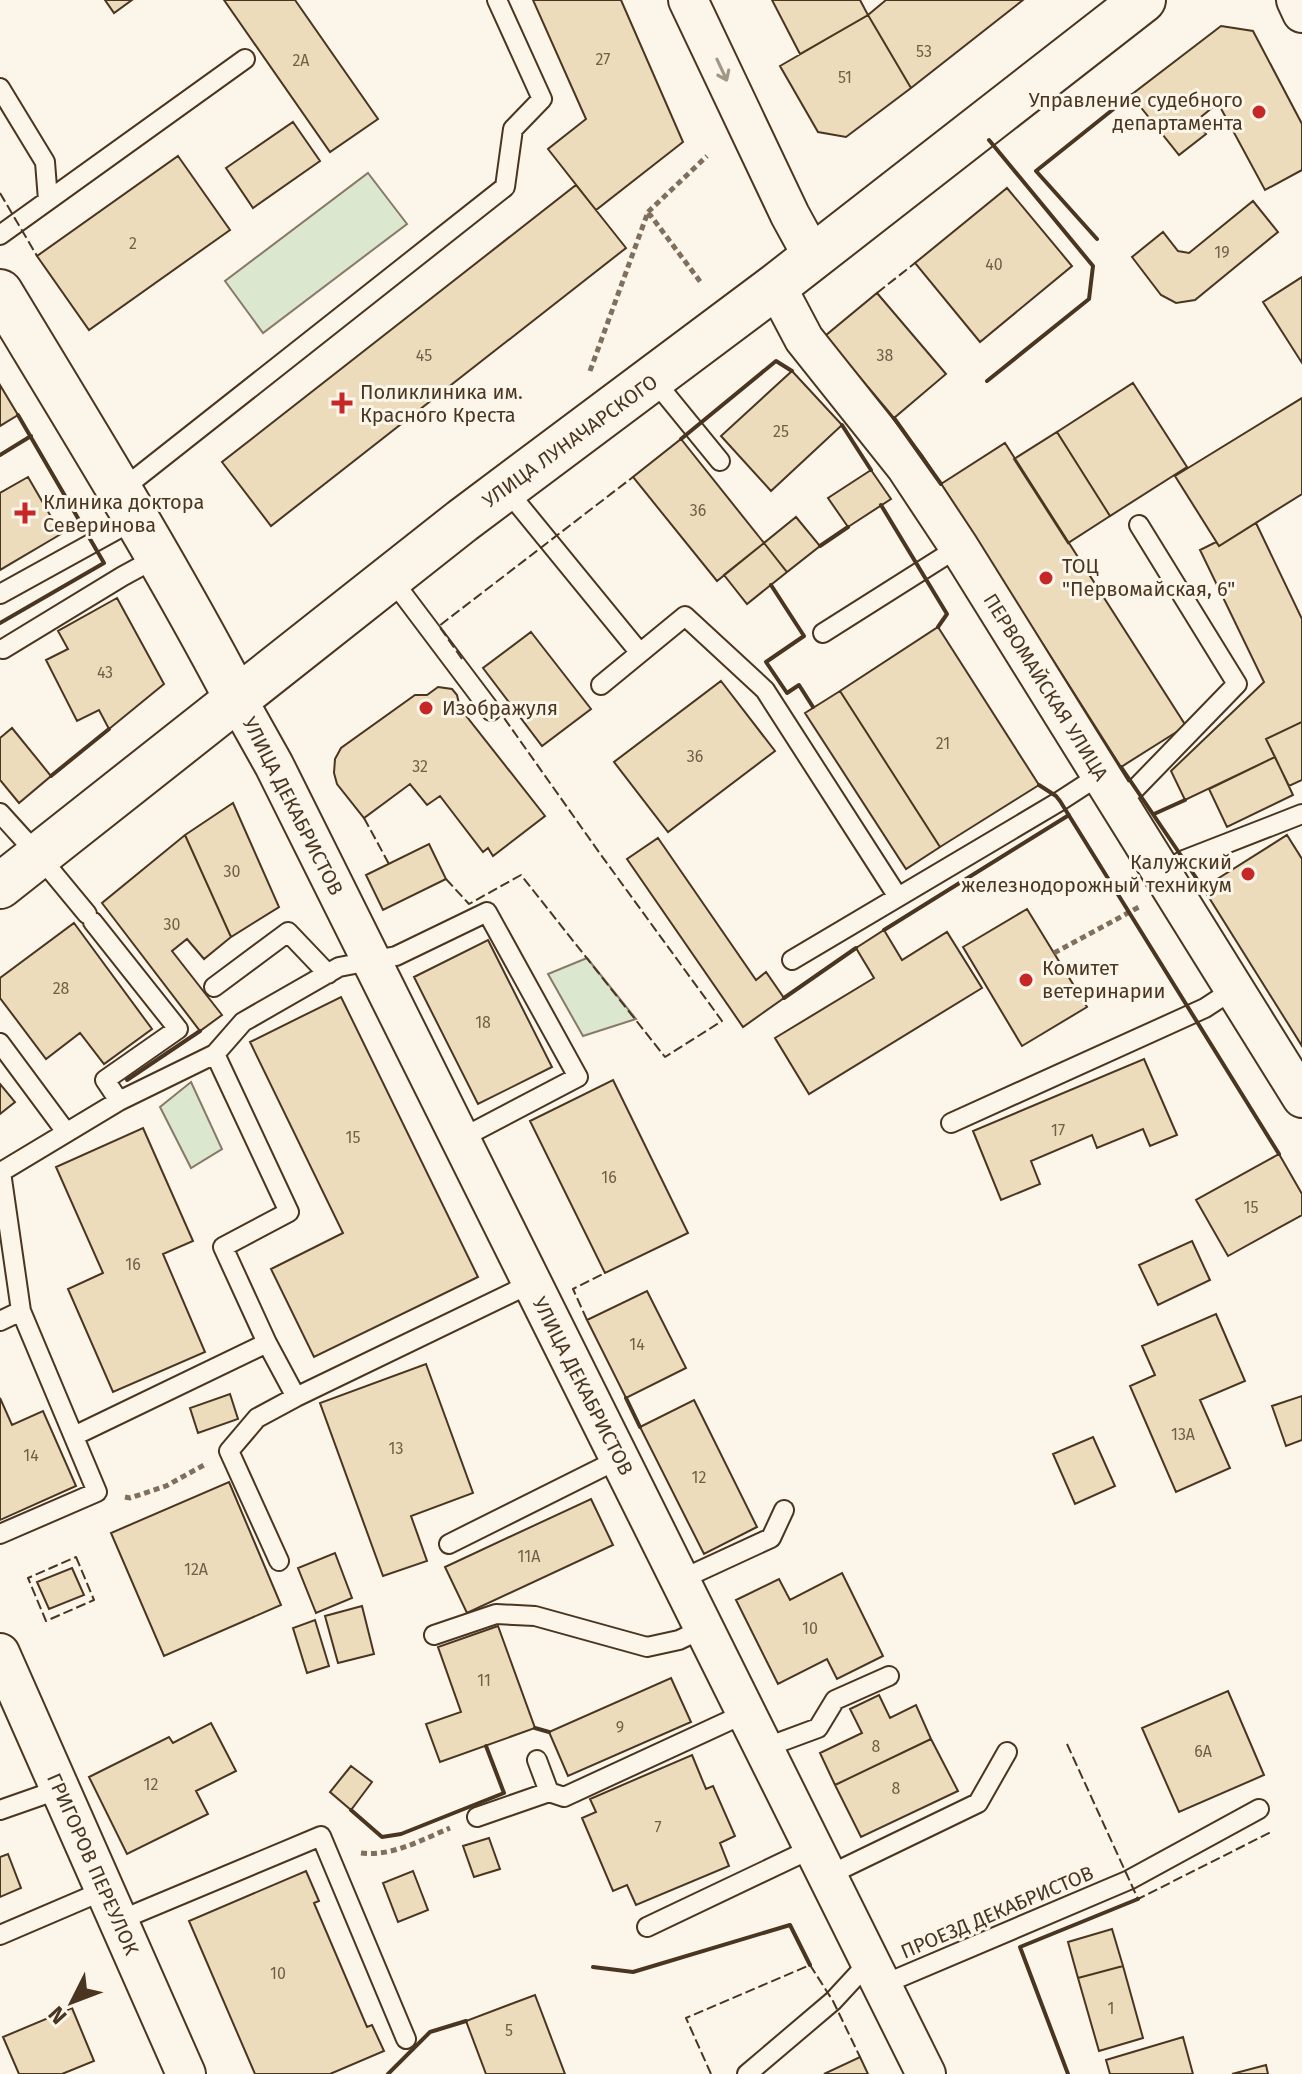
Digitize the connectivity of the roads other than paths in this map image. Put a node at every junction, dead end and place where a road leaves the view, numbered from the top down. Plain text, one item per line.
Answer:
1 (497, 0) edge
2 (688, 0) edge
3 (1143, 0) edge
4 (1296, 0) edge
5 (1302, 13) edge
6 (245, 59) dead end
7 (0, 88) edge
8 (48, 200) junction
9 (0, 235) edge
10 (813, 257) junction
11 (776, 286) junction
12 (0, 292) edge
13 (653, 379) junction
14 (720, 461) dead end
15 (505, 488) junction
16 (128, 505) junction
17 (1139, 525) dead end
18 (959, 547) junction
19 (158, 557) junction
20 (390, 577) junction
21 (0, 594) edge
22 (823, 633) dead end
23 (3, 649) dead end
24 (640, 653) junction
25 (601, 685) dead end
26 (237, 699) junction
27 (491, 711) dead end
28 (1109, 789) junction
29 (0, 813) edge
30 (1302, 814) edge
31 (39, 856) junction
32 (0, 886) edge
33 (1152, 889) junction
34 (898, 897) junction
35 (792, 960) dead end
36 (371, 962) junction
37 (328, 974) junction
38 (214, 987) dead end
39 (1234, 989) junction
40 (0, 1043) edge
41 (215, 1054) junction
42 (1302, 1098) edge
43 (119, 1101) junction
44 (951, 1123) dead end
45 (66, 1132) junction
46 (460, 1139) junction
47 (532, 1283) junction
48 (21, 1311) junction
49 (0, 1321) edge
50 (267, 1343) junction
51 (296, 1397) junction
52 (74, 1436) junction
53 (619, 1459) junction
54 (784, 1510) dead end
55 (0, 1534) edge
56 (449, 1544) dead end
57 (279, 1561) dead end
58 (680, 1580) junction
59 (704, 1628) junction
60 (434, 1635) dead end
61 (0, 1653) edge
62 (889, 1676) dead end
63 (746, 1713) junction
64 (764, 1748) junction
65 (1007, 1752) dead end
66 (537, 1760) dead end
67 (60, 1789) junction
68 (549, 1792) junction
69 (1259, 1809) dead end
70 (0, 1810) edge
71 (477, 1817) road end
72 (820, 1862) junction
73 (112, 1906) junction
74 (647, 1927) dead end
75 (0, 1935) edge
76 (876, 1973) junction
77 (406, 2039) dead end
78 (186, 2074) edge
79 (747, 2074) edge
80 (926, 2074) edge

1 - 16 lane
2 -> 10 street
3 - 10 main road, УЛИЦА ЛУНАЧАРСКОГО
4 - 5 street
6 - 8 lane
7 - 8 lane
8 - 9 lane
10 - 11 main road, УЛИЦА ЛУНАЧАРСКОГО
11 - 13 main road, УЛИЦА ЛУНАЧАРСКОГО
11 - 18 street, ПЕРВОМАЙСКАЯ УЛИЦА
12 - 16 main road
13 - 14 lane
13 - 15 main road, УЛИЦА ЛУНАЧАРСКОГО
15 - 20 main road, УЛИЦА ЛУНАЧАРСКОГО
15 - 24 lane
16 - 19 main road
16 - 21 lane
17 - 28 lane
18 - 22 lane
18 - 28 street, ПЕРВОМАЙСКАЯ УЛИЦА
19 - 23 lane
19 - 26 main road
20 - 26 main road, УЛИЦА ЛУНАЧАРСКОГО
20 - 27 lane
24 - 25 lane
24 - 34 lane
26 - 31 main road, УЛИЦА ЛУНАЧАРСКОГО
26 - 36 street, УЛИЦА ДЕКАБРИСТОВ
28 - 33 street, ПЕРВОМАЙСКАЯ УЛИЦА
28 - 34 lane
29 - 31 lane
30 - 33 lane
31 - 32 main road, УЛИЦА ЛУНАЧАРСКОГО
31 - 43 lane
33 - 39 street, ПЕРВОМАЙСКАЯ УЛИЦА
34 - 35 lane
36 - 37 lane
36 - 46 street, УЛИЦА ДЕКАБРИСТОВ
36 - 46 lane
37 - 38 lane
37 - 41 lane
39 - 42 street, ПЕРВОМАЙСКАЯ УЛИЦА
39 - 44 lane
40 - 45 lane
41 - 43 lane
41 - 50 lane
43 - 45 lane
45 - 48 lane
46 - 47 street, УЛИЦА ДЕКАБРИСТОВ
47 - 51 lane
47 - 53 street, УЛИЦА ДЕКАБРИСТОВ
48 - 49 lane
48 - 52 lane
50 - 51 lane
50 - 52 lane
51 - 57 lane
52 - 55 lane
53 - 56 lane
53 - 58 street, УЛИЦА ДЕКАБРИСТОВ
54 - 58 lane
58 - 59 street, УЛИЦА ДЕКАБРИСТОВ
59 - 60 lane
59 - 63 street, УЛИЦА ДЕКАБРИСТОВ
61 - 67 street, ГРИГОРОВ ПЕРЕУЛОК
62 - 64 lane
63 - 64 street, УЛИЦА ДЕКАБРИСТОВ
63 - 68 lane
64 - 72 street, УЛИЦА ДЕКАБРИСТОВ
65 - 72 lane
66 - 68 lane
67 - 70 lane
67 - 73 street, ГРИГОРОВ ПЕРЕУЛОК
68 - 71 lane
69 - 76 lane, ПРОЕЗД ДЕКАБРИСТОВ
72 - 74 lane
72 - 76 street, УЛИЦА ДЕКАБРИСТОВ
73 - 75 lane
73 - 77 lane
73 - 78 street, ГРИГОРОВ ПЕРЕУЛОК
76 - 79 lane
76 - 80 street, УЛИЦА ДЕКАБРИСТОВ

